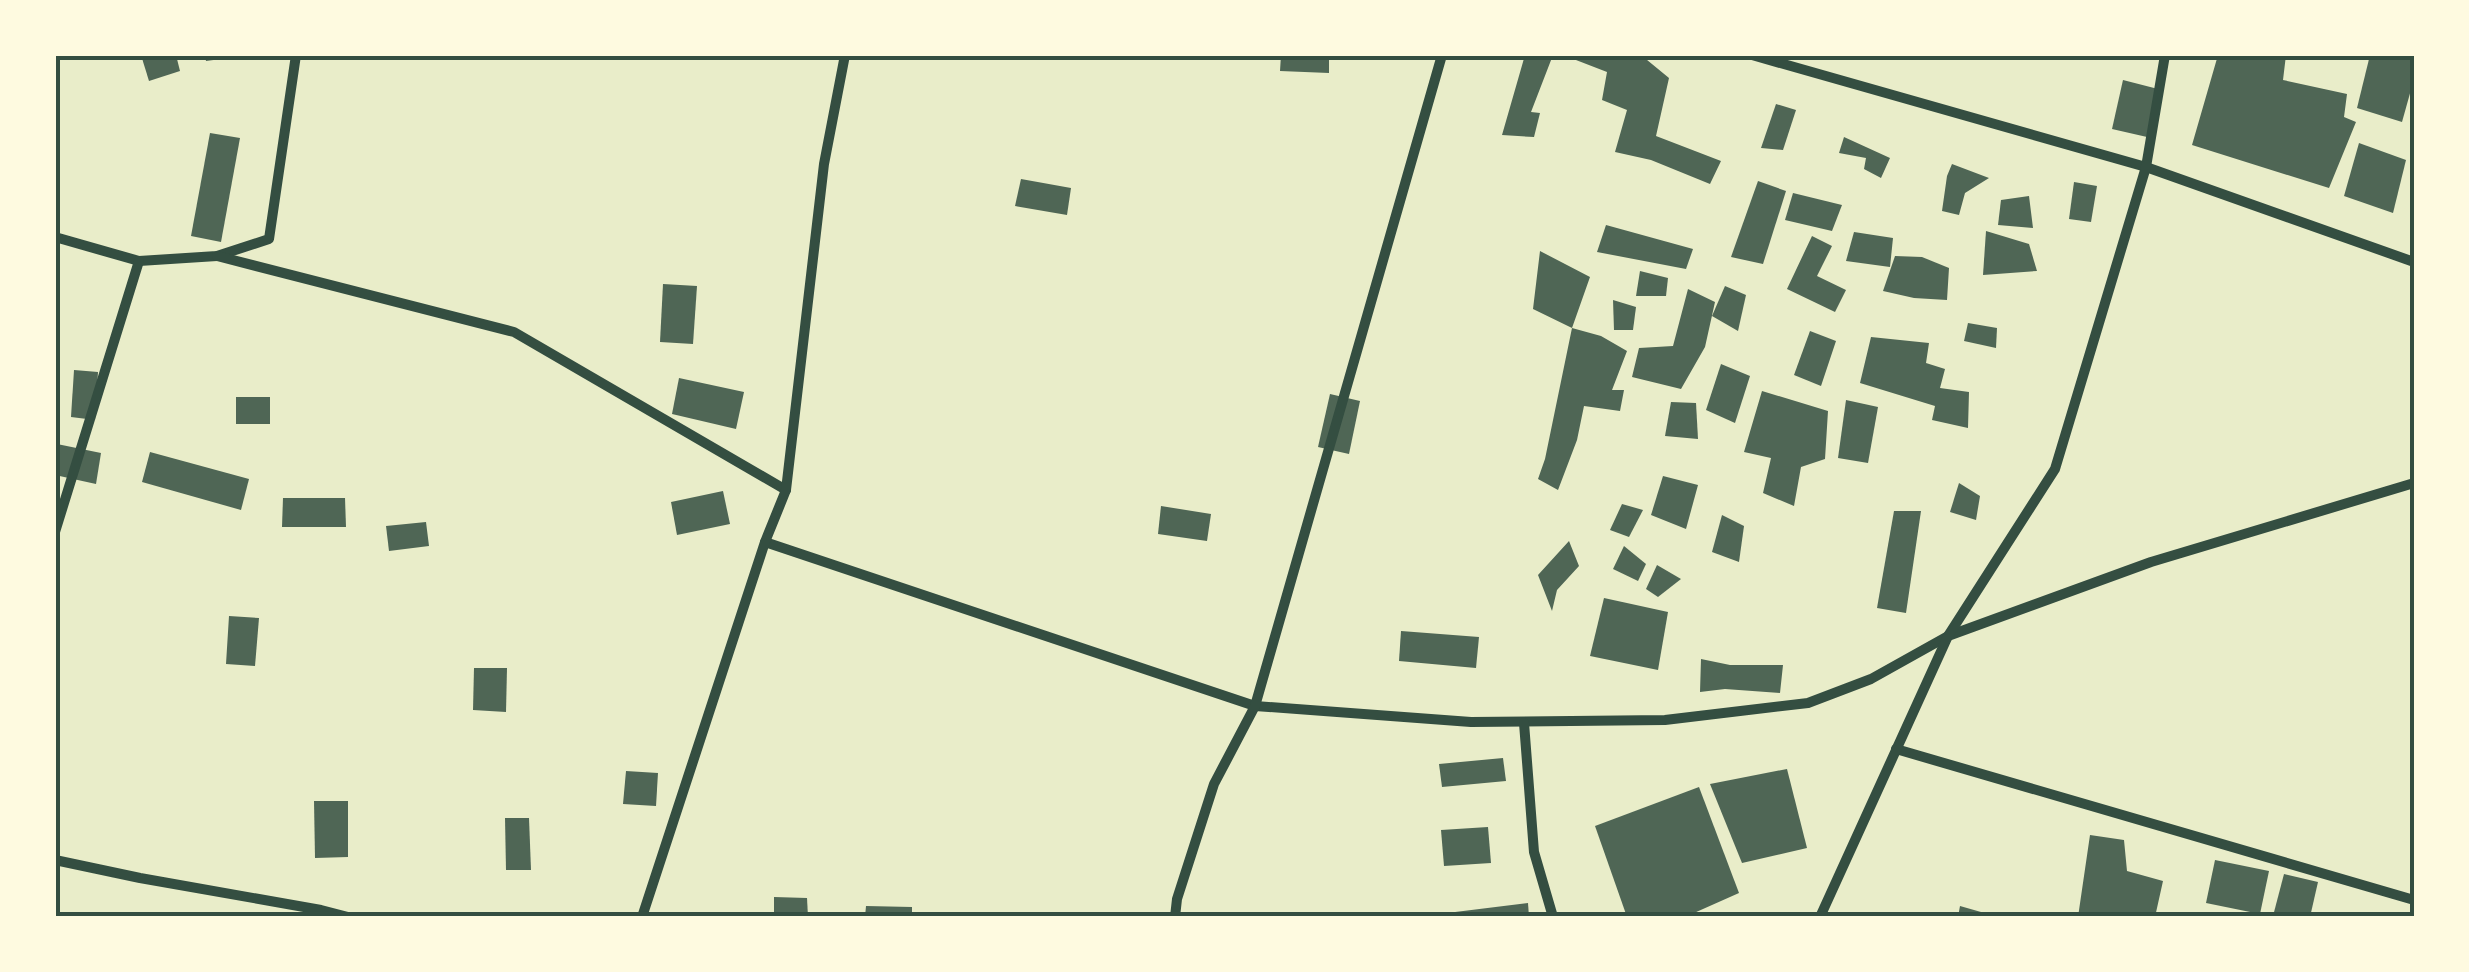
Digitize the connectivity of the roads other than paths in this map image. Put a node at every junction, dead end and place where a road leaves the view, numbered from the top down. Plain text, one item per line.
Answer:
1 (296, 55) edge
2 (846, 55) edge
3 (1442, 55) edge
4 (1752, 55) edge
5 (2165, 55) edge
6 (2146, 167) junction
7 (55, 237) edge
8 (217, 256) junction
9 (138, 261) junction
10 (2414, 262) edge
11 (2414, 483) edge
12 (786, 490) junction
13 (55, 532) edge
14 (765, 542) junction
15 (1948, 636) junction
16 (1255, 706) junction
17 (1524, 723) junction
18 (1896, 749) junction
19 (55, 860) edge
20 (2414, 900) edge
21 (348, 917) edge
22 (642, 917) edge
23 (1174, 917) edge
24 (1553, 917) edge
25 (1820, 917) edge

1 - 8 street
2 - 12 street
3 - 16 street
4 - 6 street
5 - 6 street
6 - 10 street
6 - 15 street
7 - 9 street
8 - 9 street
8 - 12 street
9 - 13 street
11 - 15 street
12 - 14 street
14 - 16 street
14 - 22 street
15 - 17 street
15 - 18 street
16 - 17 street
16 - 23 street
17 - 24 street
18 - 20 street
18 - 25 street
19 - 21 street

